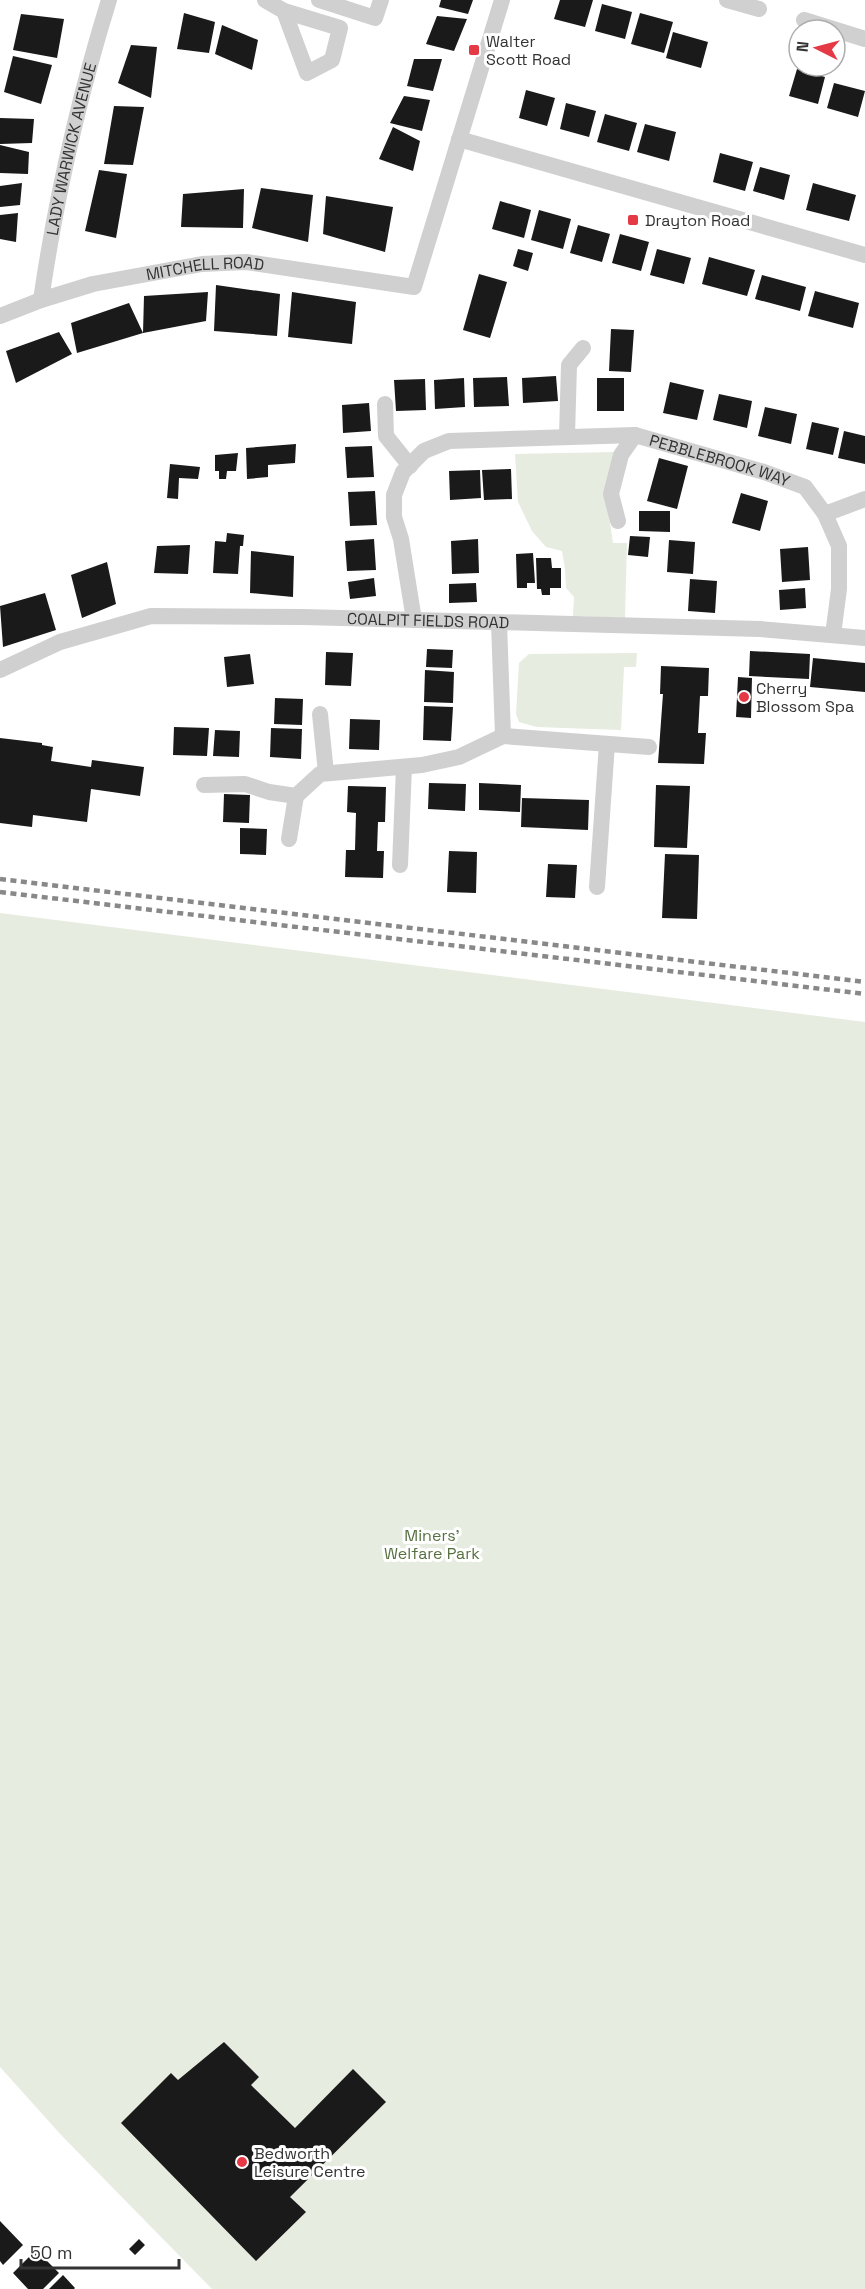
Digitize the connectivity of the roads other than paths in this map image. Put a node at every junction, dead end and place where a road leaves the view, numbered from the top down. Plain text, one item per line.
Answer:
1 (109, 0) edge
2 (265, 0) edge
3 (319, 0) edge
4 (381, 0) edge
5 (502, 0) edge
6 (727, 0) edge
7 (759, 9) dead end
8 (284, 11) dead end
9 (847, 33) edge
10 (865, 39) edge
11 (459, 139) junction
12 (865, 255) edge
13 (41, 300) junction
14 (0, 316) edge
15 (583, 348) dead end
16 (385, 404) dead end
17 (635, 435) junction
18 (567, 436) junction
19 (410, 465) junction
20 (865, 499) edge
21 (825, 514) junction
22 (618, 521) dead end
23 (414, 620) junction
24 (500, 623) junction
25 (833, 635) junction
26 (865, 638) edge
27 (0, 670) edge
28 (320, 714) dead end
29 (503, 736) junction
30 (607, 744) junction
31 (649, 747) dead end
32 (404, 767) junction
33 (326, 773) junction
34 (204, 785) dead end
35 (296, 795) junction
36 (289, 840) dead end
37 (400, 865) dead end
38 (597, 887) dead end

1 - 13 street, LADY WARWICK AVENUE
2 - 8 street
3 - 4 street
5 - 11 street
6 - 7 street
9 - 10 street
11 - 12 street
11 - 13 street, MITCHELL ROAD
13 - 14 street, MITCHELL ROAD
15 - 18 street
16 - 19 street
17 - 18 street, PEBBLEBROOK WAY
17 - 21 street, PEBBLEBROOK WAY
17 - 22 street, PEBBLEBROOK WAY
18 - 19 street, PEBBLEBROOK WAY
19 - 23 street, PEBBLEBROOK WAY
20 - 21 street
21 - 25 street, PEBBLEBROOK WAY
23 - 24 street, COALPIT FIELDS ROAD
23 - 27 street, COALPIT FIELDS ROAD
24 - 25 street, COALPIT FIELDS ROAD
24 - 29 street
25 - 26 street, COALPIT FIELDS ROAD
28 - 33 street
29 - 30 street
29 - 32 street
30 - 31 street
30 - 38 street
32 - 33 street
32 - 37 street
33 - 35 street
34 - 35 street
35 - 36 street

